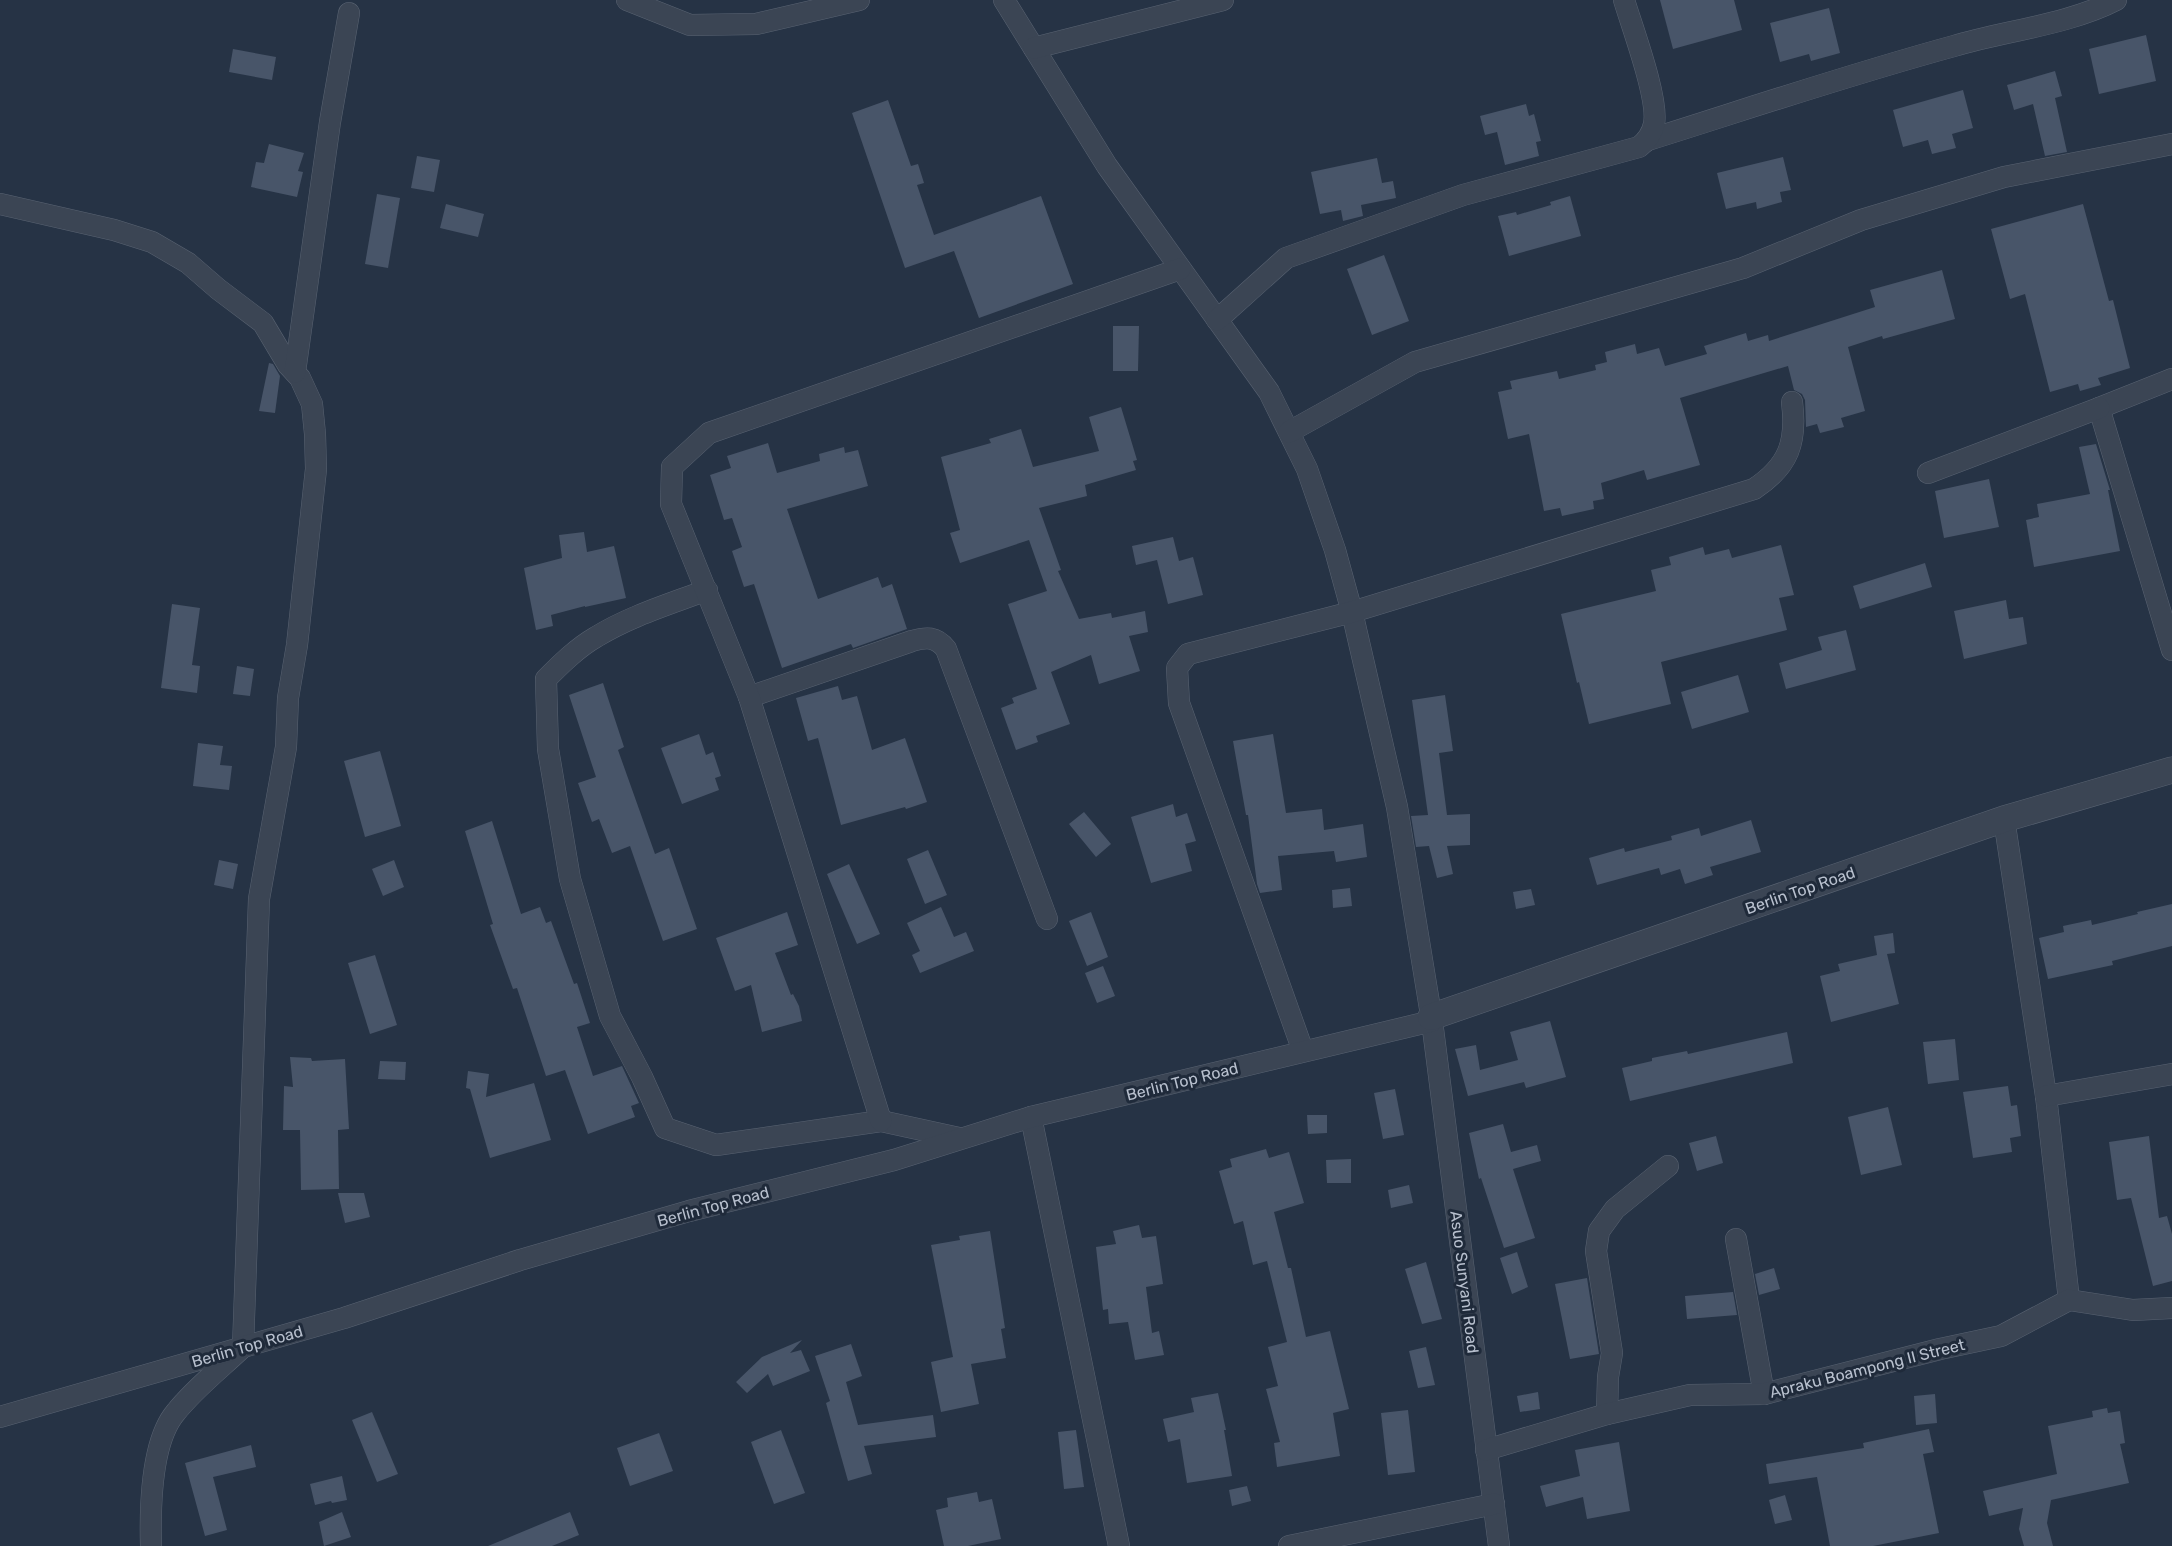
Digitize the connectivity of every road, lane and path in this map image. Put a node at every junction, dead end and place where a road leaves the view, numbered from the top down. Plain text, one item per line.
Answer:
1 (627, 0) edge
2 (859, 0) edge
3 (1004, 0) edge
4 (1223, 0) edge
5 (1624, 0) edge
6 (2116, 0) edge
7 (349, 13) dead end
8 (1034, 48) junction
9 (1648, 140) junction
10 (2172, 144) edge
11 (0, 204) edge
12 (1180, 269) junction
13 (1217, 320) junction
14 (294, 372) junction
15 (2172, 380) edge
16 (1792, 402) dead end
17 (2099, 408) junction
18 (1289, 432) junction
19 (1928, 473) dead end
20 (707, 590) junction
21 (1352, 612) junction
22 (2172, 650) edge
23 (749, 698) junction
24 (2172, 770) edge
25 (2004, 819) junction
26 (1047, 920) dead end
27 (1432, 1019) junction
28 (1303, 1052) junction
29 (2172, 1074) edge
30 (2046, 1096) junction
31 (1031, 1117) junction
32 (881, 1121) junction
33 (962, 1139) junction
34 (1668, 1166) dead end
35 (1736, 1239) dead end
36 (2069, 1300) junction
37 (2172, 1308) edge
38 (243, 1347) junction
39 (1764, 1394) junction
40 (1607, 1414) junction
41 (0, 1417) edge
42 (1486, 1450) junction
43 (1494, 1504) junction
44 (151, 1546) edge
45 (1119, 1546) edge
46 (1289, 1546) edge
47 (1499, 1546) edge

1 - 2 street
3 - 8 street, Asuo Sunyani Road
4 - 8 street
5 - 9 street
6 - 9 street
7 - 14 street
8 - 12 street, Asuo Sunyani Road
9 - 13 street
10 - 18 street
11 - 14 street
12 - 13 street, Asuo Sunyani Road
12 - 20 street
13 - 18 street, Asuo Sunyani Road
14 - 38 street
15 - 17 street
16 - 21 street
17 - 19 street
17 - 22 street
18 - 21 street, Asuo Sunyani Road
20 - 23 street
20 - 32 street
21 - 27 street, Asuo Sunyani Road
21 - 28 street
23 - 26 street
23 - 32 street
24 - 25 street, Berlin Top Road
25 - 27 street, Berlin Top Road
25 - 30 street
27 - 28 street, Berlin Top Road
27 - 42 street, Asuo Sunyani Road
28 - 31 street, Berlin Top Road
29 - 30 street
30 - 36 street
31 - 33 street, Berlin Top Road
31 - 45 street
32 - 33 street
33 - 38 street, Berlin Top Road
34 - 40 street
35 - 39 street
36 - 37 street
36 - 39 street, Apraku Boampong II Street
38 - 41 street, Berlin Top Road
38 - 44 street
39 - 40 street, Apraku Boampong II Street
40 - 42 street, Apraku Boampong II Street
42 - 43 street, Asuo Sunyani Road
43 - 46 street
43 - 47 street, Asuo Sunyani Road

